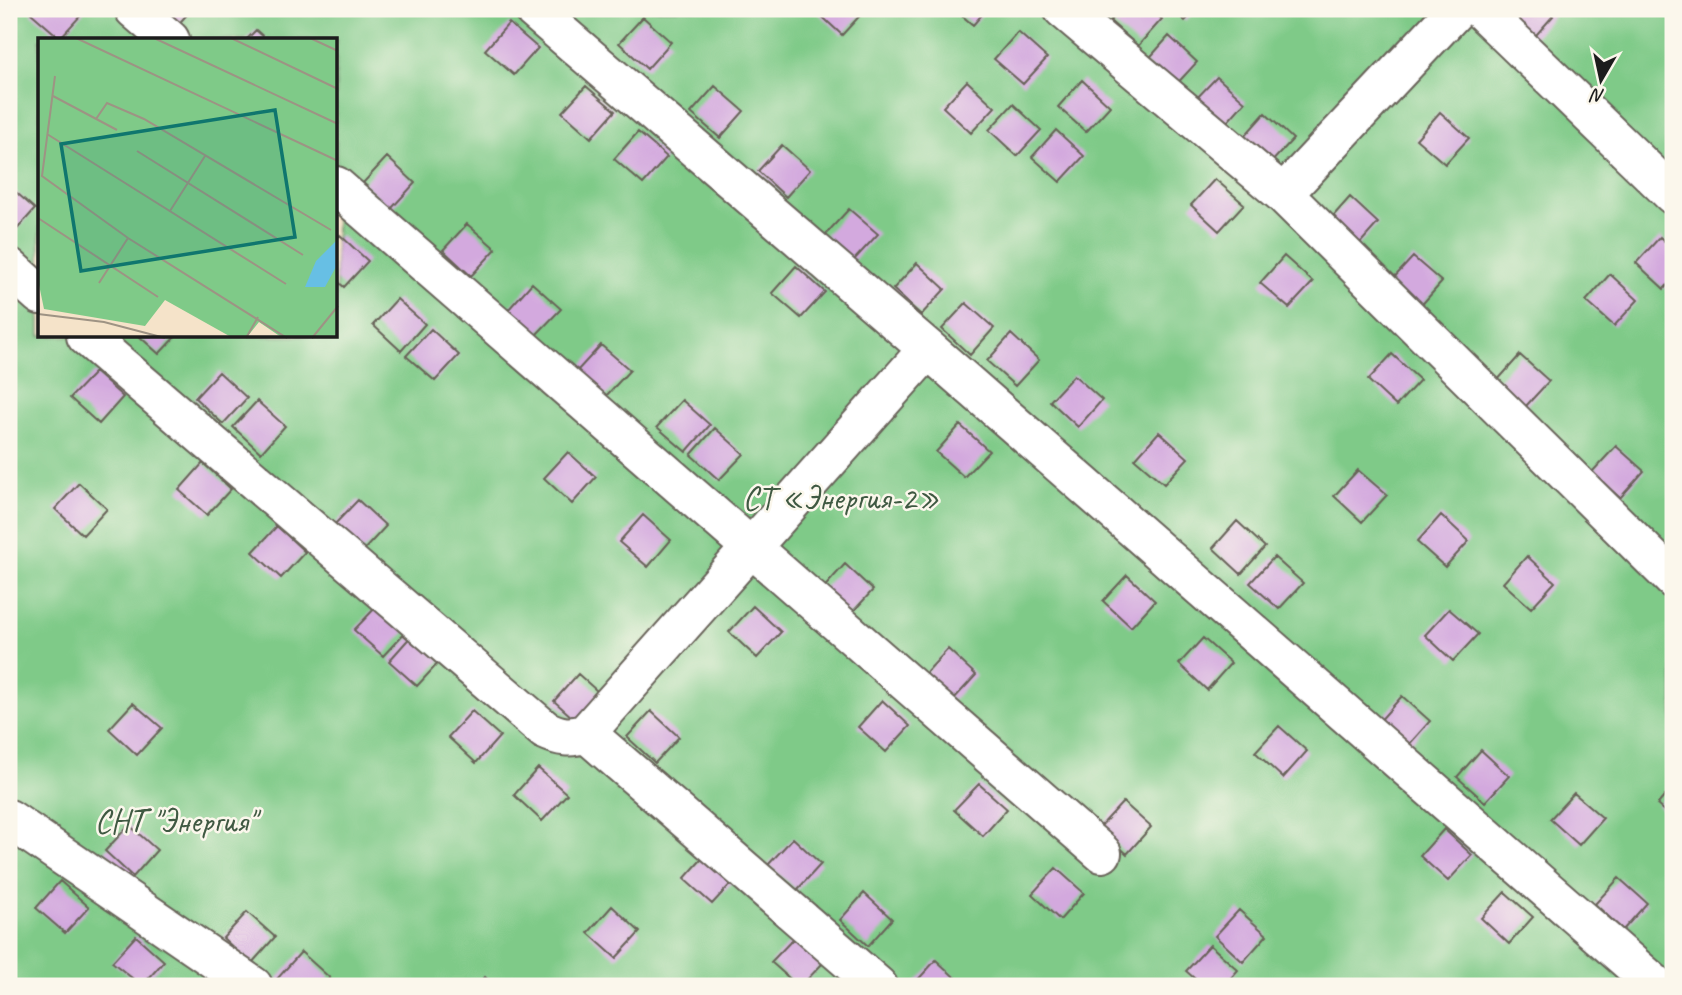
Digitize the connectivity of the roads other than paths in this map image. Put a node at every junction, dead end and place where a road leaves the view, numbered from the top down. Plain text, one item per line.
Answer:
1 (134, 9) edge
2 (533, 9) edge
3 (1063, 9) edge
4 (1457, 9) edge
5 (1480, 9) edge
6 (168, 38) edge
7 (338, 188) edge
8 (1283, 194) junction
9 (1673, 195) edge
10 (9, 267) edge
11 (38, 293) edge
12 (88, 338) edge
13 (928, 349) junction
14 (752, 548) junction
15 (1673, 579) edge
16 (586, 733) junction
17 (9, 819) edge
18 (1102, 853) dead end
19 (253, 986) edge
20 (878, 986) edge
21 (1657, 986) edge

1 - 6 lane
2 - 13 lane
3 - 8 lane
4 - 8 lane
5 - 9 lane
7 - 14 lane
8 - 15 lane
10 - 11 lane
12 - 16 lane
13 - 14 lane
13 - 21 lane
14 - 16 lane
14 - 18 lane
16 - 20 lane
17 - 19 lane

